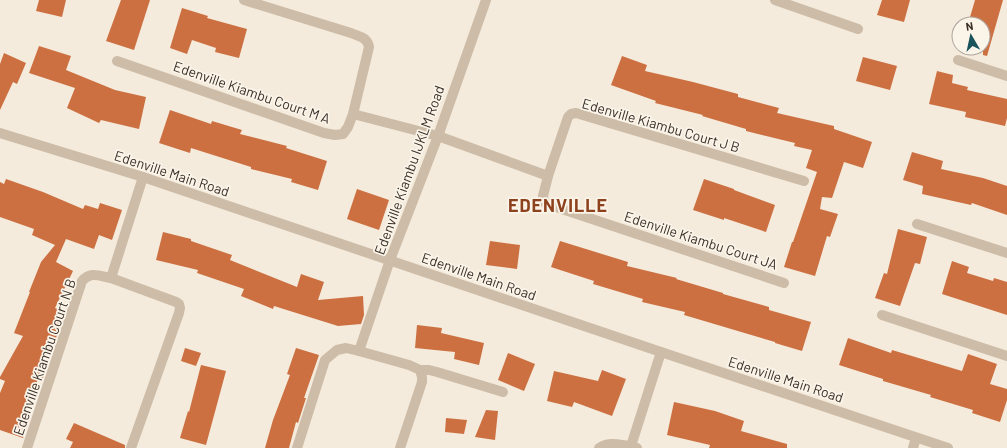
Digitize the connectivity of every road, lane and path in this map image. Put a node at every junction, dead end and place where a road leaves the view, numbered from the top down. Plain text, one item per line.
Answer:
1 (244, 0) edge
2 (486, 0) edge
3 (775, 0) edge
4 (858, 29) dead end
5 (958, 60) dead end
6 (117, 61) dead end
7 (1007, 76) edge
8 (353, 114) junction
9 (0, 133) edge
10 (438, 136) junction
11 (548, 176) junction
12 (143, 178) junction
13 (804, 181) dead end
14 (917, 224) dead end
15 (1007, 253) edge
16 (390, 260) junction
17 (111, 278) junction
18 (784, 283) dead end
19 (882, 315) dead end
20 (359, 351) junction
21 (661, 352) junction
22 (1007, 356) edge
23 (420, 370) junction
24 (503, 392) dead end
25 (916, 438) junction
26 (634, 447) edge
27 (27, 448) edge
28 (131, 448) edge
29 (297, 448) edge
30 (400, 448) edge
31 (599, 448) edge
32 (913, 448) edge
33 (948, 448) edge

1 - 8 street
2 - 10 street, Edenville Kiambu IJKLM Road
3 - 4 street
5 - 7 street
6 - 8 street, Edenville Kiambu Court M A
8 - 10 street, Edenville Kiambu Court M A
9 - 12 street, Edenville Main Road
10 - 11 street
10 - 16 street, Edenville Kiambu IJKLM Road
11 - 13 street, Edenville Kiambu Court J B
11 - 18 street, Edenville Kiambu Court JA
12 - 16 street, Edenville Main Road
12 - 17 street
14 - 15 street
16 - 20 street, Edenville Kiambu IJKLM Road
16 - 21 street, Edenville Main Road
17 - 27 street, Edenville Kiambu Court N B
17 - 28 street, Edenville Kiambu Court N B
19 - 22 street
20 - 23 street
20 - 29 street
21 - 25 street, Edenville Main Road
21 - 26 street
23 - 24 street
23 - 30 street
25 - 32 street
25 - 33 street, Edenville Main Road
26 - 31 street

